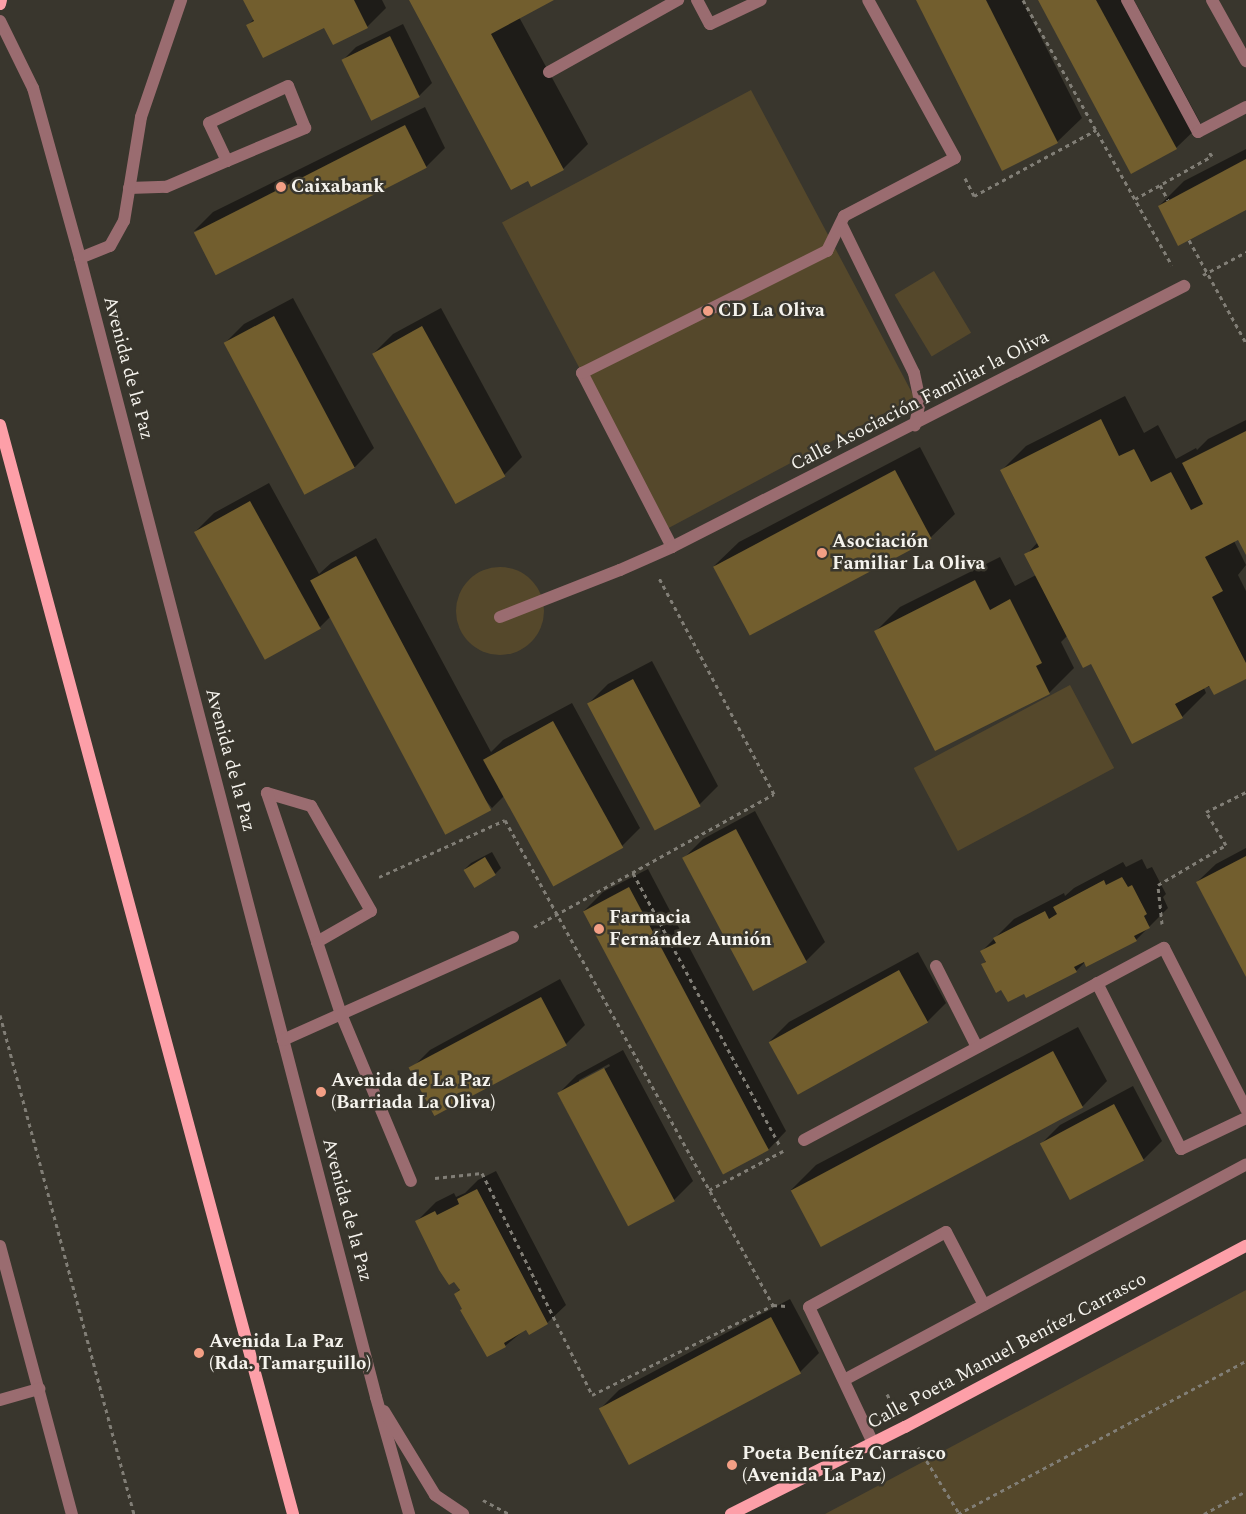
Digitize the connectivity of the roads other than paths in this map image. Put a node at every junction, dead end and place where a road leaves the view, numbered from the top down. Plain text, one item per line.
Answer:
1 (1, 0) edge
2 (181, 0) edge
3 (678, 0) edge
4 (697, 0) edge
5 (761, 0) edge
6 (868, 0) edge
7 (1126, 0) edge
8 (1212, 0) edge
9 (0, 4) edge
10 (0, 21) edge
11 (1246, 61) edge
12 (549, 72) dead end
13 (1246, 107) edge
14 (227, 161) junction
15 (129, 188) junction
16 (842, 220) junction
17 (80, 258) junction
18 (1184, 286) road end
19 (0, 425) edge
20 (915, 425) junction
21 (672, 547) junction
22 (500, 616) dead end
23 (513, 937) road end
24 (317, 942) junction
25 (936, 966) dead end
26 (1097, 983) junction
27 (341, 1014) junction
28 (283, 1040) junction
29 (977, 1047) junction
30 (1246, 1109) edge
31 (1246, 1118) edge
32 (804, 1140) road end
33 (1246, 1164) edge
34 (411, 1181) road end
35 (0, 1246) edge
36 (1246, 1246) edge
37 (984, 1305) junction
38 (844, 1380) junction
39 (38, 1389) junction
40 (376, 1397) junction
41 (0, 1400) edge
42 (873, 1443) junction
43 (72, 1514) edge
44 (293, 1514) edge
45 (408, 1514) edge
46 (463, 1514) edge
47 (731, 1514) edge

1 - 9 main road
2 - 15 street
3 - 12 street
4 - 5 street
6 - 16 street
7 - 13 street
8 - 11 street
10 - 17 street, Avenida de la Paz
14 - 14 street
14 - 15 street
15 - 17 street
16 - 20 street
16 - 21 street
17 - 28 street, Avenida de la Paz
18 - 20 street, Calle Asociación Familiar la Oliva
19 - 44 main road
20 - 21 street, Calle Asociación Familiar la Oliva
21 - 22 street, Calle Asociación Familiar la Oliva
23 - 27 street
24 - 24 street
24 - 27 street
25 - 29 street
26 - 29 street
26 - 30 street
26 - 31 street
27 - 28 street
27 - 34 street
28 - 40 street, Avenida de la Paz
29 - 32 street
33 - 37 street
35 - 39 street
36 - 42 main road, Calle Poeta Manuel Benítez Carrasco
37 - 38 street
37 - 38 street
38 - 42 street
39 - 41 street
39 - 43 street
40 - 45 street, Avenida de la Paz
40 - 46 street
42 - 47 main road, Calle Poeta Manuel Benítez Carrasco

